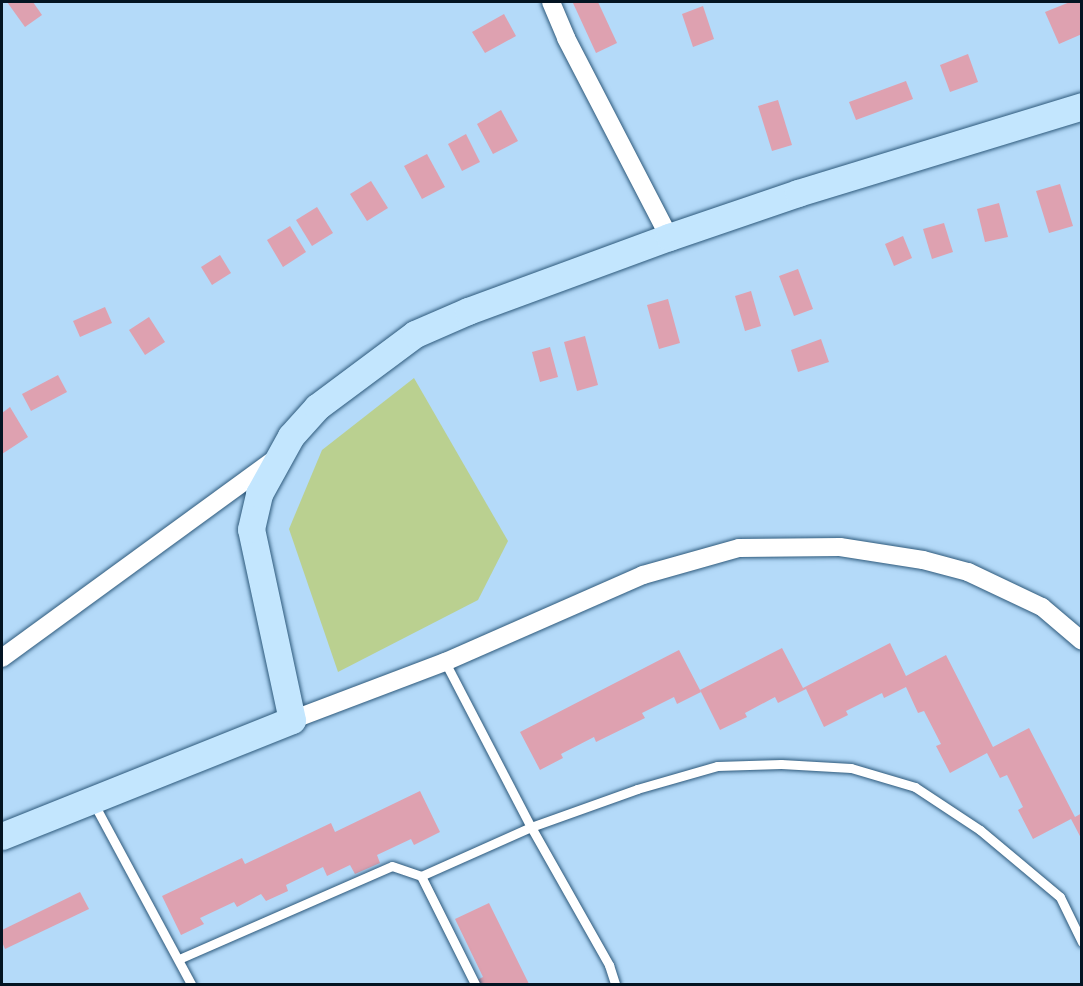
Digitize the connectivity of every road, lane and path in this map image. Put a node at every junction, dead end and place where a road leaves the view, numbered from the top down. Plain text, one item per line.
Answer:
1 (551, 2) edge
2 (1082, 106) edge
3 (669, 237) junction
4 (284, 453) junction
5 (1082, 641) edge
6 (2, 658) edge
7 (445, 662) junction
8 (292, 720) junction
9 (92, 800) junction
10 (531, 827) junction
11 (2, 836) edge
12 (421, 876) junction
13 (1082, 942) edge
14 (179, 959) junction
15 (191, 984) edge
16 (475, 984) edge
17 (615, 984) edge

1 - 3 street
2 - 3 street
3 - 4 street
4 - 6 street
4 - 8 street
5 - 7 street
7 - 8 street
7 - 10 lane
8 - 9 street
9 - 11 street
9 - 14 lane
10 - 12 lane
10 - 13 lane
10 - 17 lane
12 - 14 lane
12 - 16 lane
14 - 15 lane

